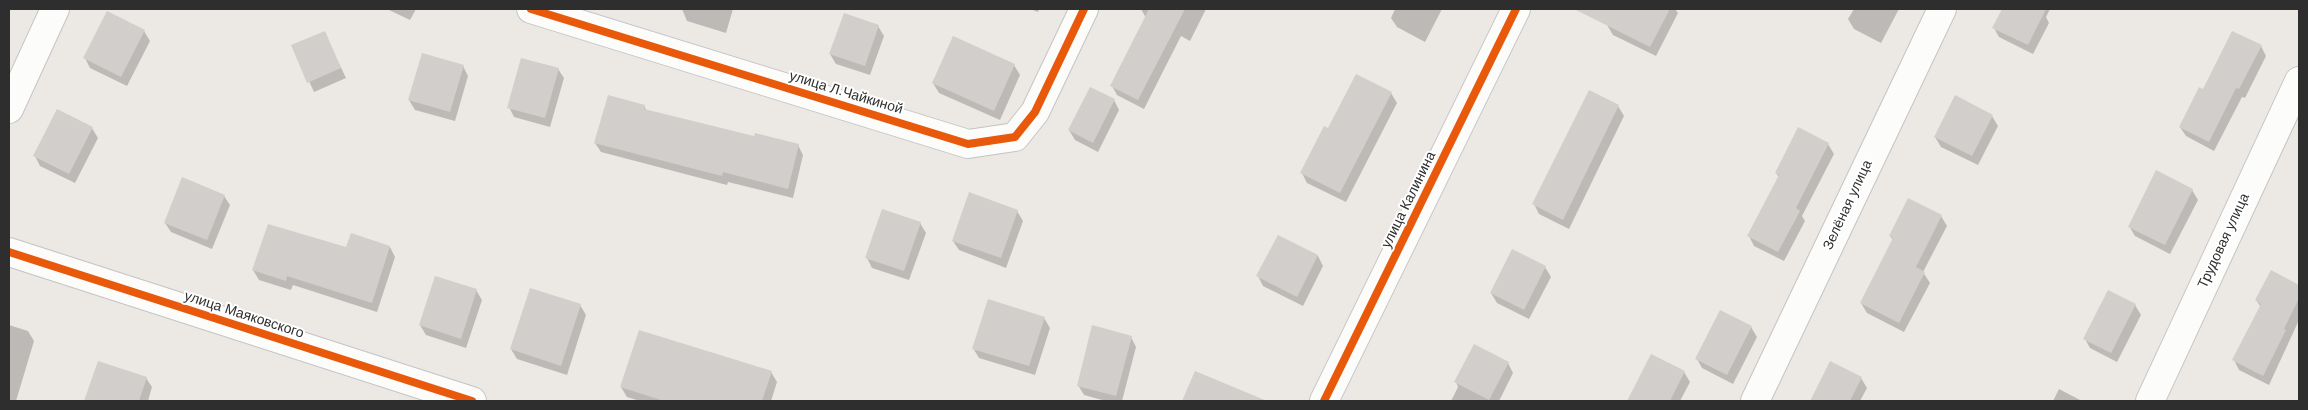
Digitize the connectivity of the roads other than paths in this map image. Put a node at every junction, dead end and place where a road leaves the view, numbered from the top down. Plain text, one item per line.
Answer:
1 (55, 9) edge
2 (532, 9) edge
3 (1084, 9) edge
4 (1516, 9) edge
5 (1942, 9) edge
6 (2299, 81) edge
7 (9, 109) edge
8 (9, 252) edge
9 (472, 401) edge
10 (1324, 401) edge
11 (1755, 401) edge
12 (2150, 401) edge

1 - 7 street
2 - 3 street, улица Л.Чайкиной
4 - 10 street, улица Калинина
5 - 11 street, Зелёная улица
6 - 12 street, Трудовая улица
8 - 9 street, улица Маяковского

